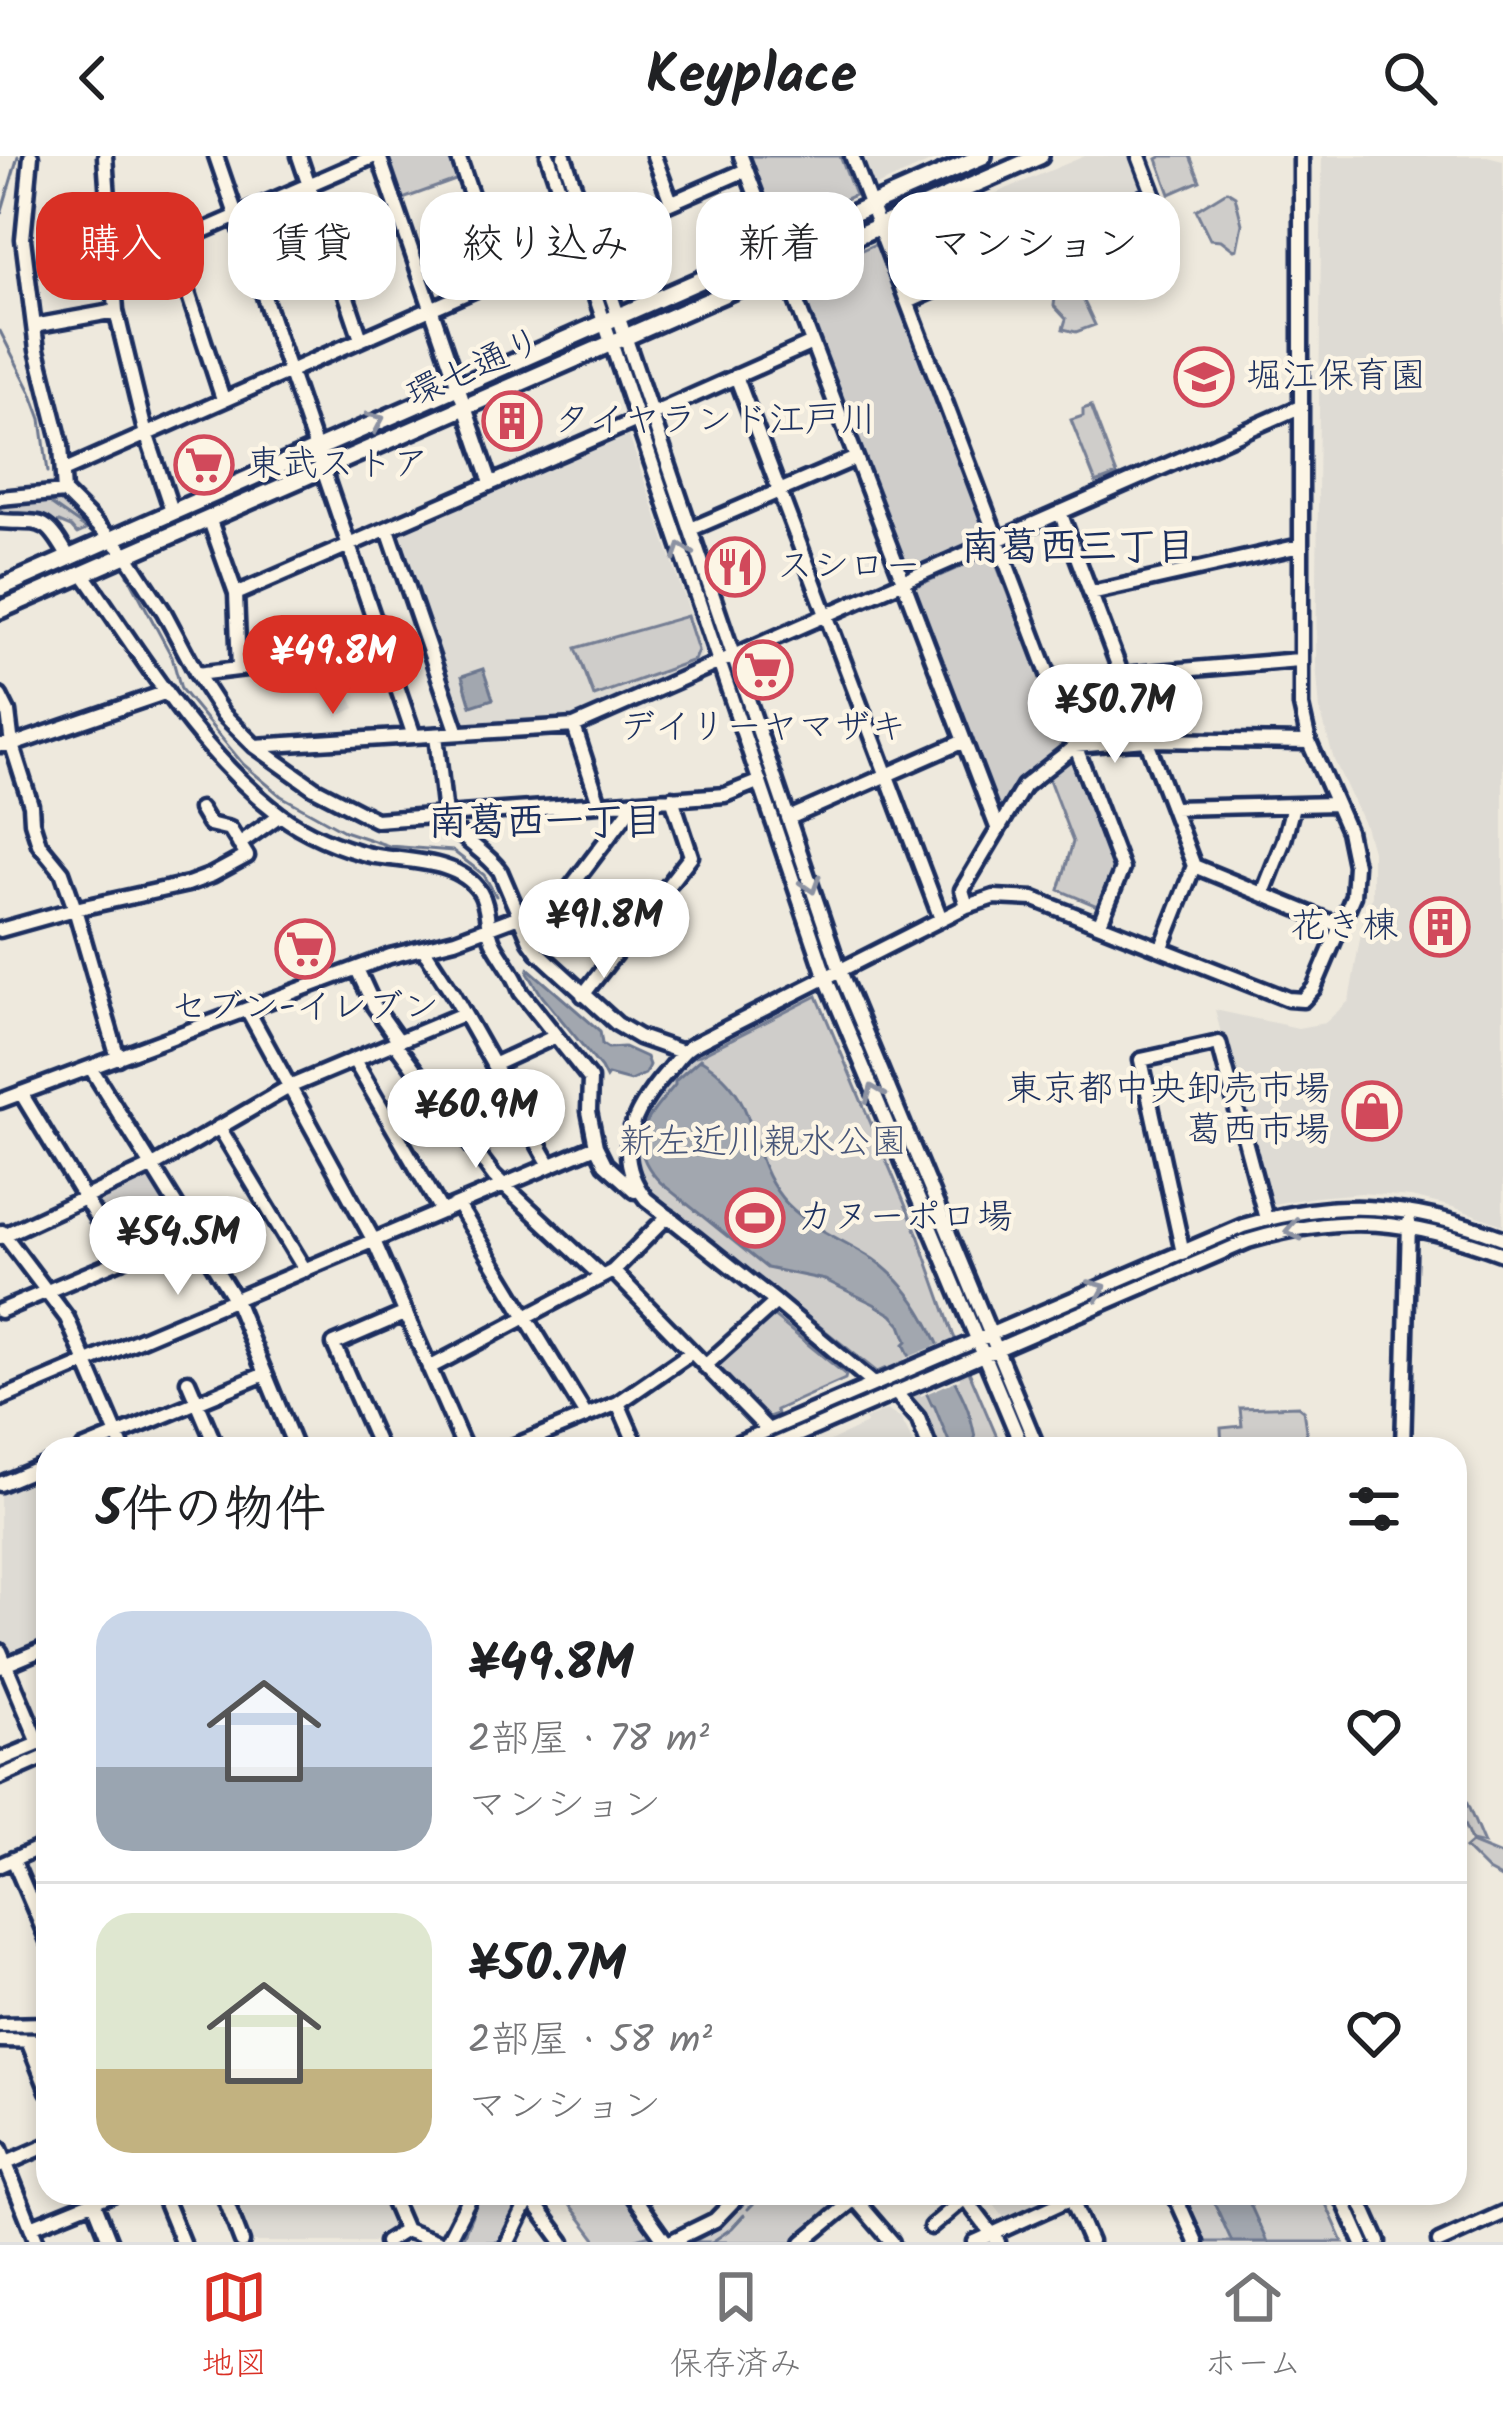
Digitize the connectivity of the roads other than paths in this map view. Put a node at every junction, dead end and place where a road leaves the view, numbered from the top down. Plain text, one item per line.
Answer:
1 (31, 156) edge
2 (105, 156) edge
3 (216, 156) edge
4 (299, 156) edge
5 (377, 156) edge
6 (458, 156) edge
7 (548, 156) edge
8 (564, 156) edge
9 (654, 156) edge
10 (852, 156) edge
11 (983, 156) edge
12 (1040, 156) edge
13 (1139, 156) edge
14 (1301, 156) edge
15 (743, 163) edge
16 (309, 185) junction
17 (108, 192) edge
18 (228, 192) edge
19 (293, 192) edge
20 (470, 192) edge
21 (560, 192) edge
22 (576, 192) edge
23 (667, 192) edge
24 (754, 192) edge
25 (672, 201) edge
26 (870, 204) junction
27 (864, 207) edge
28 (878, 225) junction
29 (864, 231) edge
30 (696, 281) edge
31 (115, 300) edge
32 (190, 300) edge
33 (265, 300) edge
34 (451, 300) edge
35 (603, 300) edge
36 (607, 300) edge
37 (706, 300) edge
38 (796, 300) edge
39 (908, 302) junction
40 (431, 309) junction
41 (116, 311) junction
42 (611, 319) junction
43 (34, 326) junction
44 (361, 339) junction
45 (617, 339) junction
46 (812, 343) junction
47 (289, 371) junction
48 (736, 376) junction
49 (457, 386) junction
50 (223, 399) junction
51 (464, 407) junction
52 (1300, 407) junction
53 (652, 414) junction
54 (637, 420) junction
55 (146, 434) junction
56 (315, 448) junction
57 (856, 458) junction
58 (322, 467) junction
59 (63, 471) junction
60 (491, 483) junction
61 (64, 491) junction
62 (779, 491) junction
63 (0, 498) edge
64 (172, 512) junction
65 (1060, 512) junction
66 (209, 518) junction
67 (0, 521) edge
68 (692, 529) junction
69 (388, 530) junction
70 (113, 538) junction
71 (998, 539) junction
72 (348, 545) junction
73 (1300, 546) junction
74 (126, 554) junction
75 (69, 558) junction
76 (83, 573) junction
77 (904, 581) junction
78 (0, 588) edge
79 (1091, 593) junction
80 (236, 594) junction
81 (0, 610) edge
82 (826, 615) junction
83 (384, 651) junction
84 (734, 655) junction
85 (1300, 660) junction
86 (720, 662) junction
87 (239, 669) junction
88 (197, 674) junction
89 (1123, 675) junction
90 (167, 692) junction
91 (0, 696) edge
92 (574, 726) junction
93 (458, 733) junction
94 (436, 735) junction
95 (414, 736) junction
96 (1146, 740) junction
97 (964, 741) junction
98 (1309, 742) junction
99 (6, 745) edge
100 (255, 746) junction
101 (1076, 746) junction
102 (889, 775) junction
103 (760, 781) junction
104 (672, 798) junction
105 (636, 801) junction
106 (599, 803) junction
107 (1335, 804) junction
108 (1293, 806) junction
109 (1173, 808) junction
110 (200, 809) dead end
111 (280, 815) junction
112 (445, 815) junction
113 (789, 818) junction
114 (998, 830) junction
115 (239, 844) junction
116 (1194, 866) junction
117 (1263, 893) junction
118 (967, 906) junction
119 (75, 909) junction
120 (519, 916) junction
121 (941, 920) junction
122 (1100, 922) junction
123 (1340, 926) junction
124 (490, 928) junction
125 (0, 930) edge
126 (530, 941) junction
127 (423, 947) junction
128 (1162, 947) junction
129 (357, 968) junction
130 (840, 971) junction
131 (826, 978) junction
132 (583, 994) junction
133 (248, 1011) junction
134 (463, 1014) junction
135 (556, 1036) junction
136 (397, 1042) junction
137 (682, 1052) junction
138 (118, 1058) junction
139 (354, 1060) junction
140 (493, 1065) junction
141 (91, 1068) junction
142 (289, 1087) junction
143 (21, 1093) junction
144 (0, 1101) edge
145 (219, 1127) junction
146 (596, 1146) junction
147 (152, 1166) junction
148 (550, 1166) junction
149 (505, 1185) junction
150 (84, 1198) junction
151 (646, 1199) junction
152 (458, 1205) junction
153 (1410, 1211) junction
154 (442, 1212) junction
155 (668, 1216) junction
156 (1266, 1220) junction
157 (1409, 1227) junction
158 (192, 1231) junction
159 (2, 1234) edge
160 (1503, 1238) edge
161 (374, 1241) junction
162 (1183, 1252) junction
163 (1503, 1254) edge
164 (122, 1260) junction
165 (305, 1270) junction
166 (607, 1274) junction
167 (47, 1291) junction
168 (235, 1300) junction
169 (776, 1302) junction
170 (0, 1311) edge
171 (406, 1313) junction
172 (526, 1317) junction
173 (984, 1338) junction
174 (692, 1352) junction
175 (990, 1353) junction
176 (86, 1363) junction
177 (706, 1366) junction
178 (429, 1368) junction
179 (265, 1374) junction
180 (188, 1382) dead end
181 (874, 1384) junction
182 (901, 1390) junction
183 (0, 1399) edge
184 (197, 1402) junction
185 (617, 1403) junction
186 (586, 1416) junction
187 (768, 1430) junction
188 (801, 1433) junction
189 (118, 1437) edge
190 (130, 1437) edge
191 (212, 1437) edge
192 (291, 1437) edge
193 (375, 1437) edge
194 (460, 1437) edge
195 (536, 1437) edge
196 (633, 1437) edge
197 (752, 1437) edge
198 (792, 1437) edge
199 (800, 1437) edge
200 (925, 1437) edge
201 (1018, 1437) edge
202 (1032, 1437) edge
203 (1403, 1437) edge
204 (36, 1469) edge
205 (0, 1484) edge
206 (36, 1651) edge
207 (2, 1661) edge
208 (36, 1731) edge
209 (36, 1754) edge
210 (36, 1758) edge
211 (0, 1760) edge
212 (0, 1778) edge
213 (36, 1849) edge
214 (6, 1862) edge
215 (36, 1918) edge
216 (36, 2024) edge
217 (0, 2025) edge
218 (0, 2040) edge
219 (28, 2041) junction
220 (36, 2041) edge
221 (36, 2061) edge
222 (0, 2149) edge
223 (36, 2150) edge
224 (3, 2165) edge
225 (86, 2205) edge
226 (95, 2205) edge
227 (167, 2205) edge
228 (228, 2205) edge
229 (394, 2205) edge
230 (465, 2205) edge
231 (524, 2205) edge
232 (535, 2205) edge
233 (640, 2205) edge
234 (729, 2205) edge
235 (847, 2205) edge
236 (865, 2205) edge
237 (954, 2205) edge
238 (970, 2205) edge
239 (1060, 2205) edge
240 (1080, 2205) edge
241 (1179, 2205) edge
242 (1345, 2205) edge
243 (1362, 2205) edge
244 (1503, 2213) edge
245 (31, 2227) junction
246 (931, 2227) dead end
247 (405, 2230) junction
248 (996, 2238) edge
249 (37, 2242) edge
250 (110, 2242) edge
251 (182, 2242) edge
252 (242, 2242) edge
253 (386, 2242) edge
254 (443, 2242) edge
255 (508, 2242) edge
256 (563, 2242) edge
257 (668, 2242) edge
258 (803, 2242) edge
259 (892, 2242) edge
260 (975, 2242) edge
261 (1090, 2242) edge
262 (1196, 2242) edge
263 (1362, 2242) edge
264 (1379, 2242) edge
265 (1439, 2242) edge

1 - 43 street
2 - 17 street
3 - 18 street
4 - 16 street
5 - 16 street
5 - 40 street
6 - 20 street
7 - 21 street
8 - 22 street
9 - 23 street
10 - 26 street
11 - 26 main road, 環七通り
12 - 28 main road, 環七通り
13 - 39 street
14 - 52 street
15 - 24 street
15 - 25 street
16 - 19 street
16 - 44 street
26 - 27 main road, 環七通り
26 - 28 street
28 - 29 main road, 環七通り
28 - 39 street
30 - 42 main road, 環七通り
31 - 41 street
32 - 50 street
33 - 47 street
34 - 40 street
35 - 42 street
36 - 42 street
37 - 45 main road, 環七通り
38 - 46 street
39 - 71 street
40 - 44 street
40 - 49 street
41 - 43 street
41 - 55 street
42 - 45 street
42 - 49 main road, 環七通り
43 - 59 street
44 - 47 street
45 - 51 main road, 環七通り
45 - 53 street
45 - 54 street
46 - 48 street
46 - 57 street
47 - 50 street
47 - 56 street
48 - 53 street
48 - 62 street
49 - 51 street
56 -> 49 main road, 環七通り
50 - 55 street
51 - 58 main road, 環七通り
51 - 60 street
52 - 65 street
52 - 73 street
53 - 68 street
54 - 60 street
86 -> 54 street
55 - 59 street
55 - 64 street
56 - 58 street
56 - 64 main road, 環七通り
57 - 62 street
57 - 77 street
58 - 66 main road, 環七通り
58 - 72 street
59 - 61 street
60 - 69 street
61 - 63 street
61 - 70 street
62 - 68 street
62 - 82 street
64 - 70 main road, 環七通り
65 - 71 street
65 - 79 street
66 - 74 main road, 環七通り
66 - 80 street
67 - 75 street
68 - 84 street
69 - 72 street
69 - 93 street
70 - 74 street
70 - 75 main road, 環七通り
71 - 77 street
71 - 101 street
72 - 80 street
72 - 83 street
73 - 79 street
73 - 85 street
74 - 76 main road, 環七通り
74 - 88 street
75 - 78 main road, 環七通り
76 - 81 main road, 環七通り
76 - 90 street
77 - 82 street
77 - 97 street
79 - 89 street
80 - 87 street
82 - 84 street
82 - 102 street
83 - 87 street
83 - 95 street
84 - 86 street
84 - 113 street
85 - 89 street
85 - 98 street
86 - 92 street
86 - 103 street
87 - 88 street
88 - 100 street
89 - 96 street
90 - 99 street
90 - 111 street
91 - 99 street
92 - 93 street
92 - 106 street
93 - 94 street
94 - 95 street
94 - 112 street
95 - 100 street
96 - 98 street
96 - 101 street
96 - 109 street
97 - 102 street
97 - 114 street
98 - 107 street
99 - 119 street
100 - 112 street
101 - 114 street
101 - 122 street
102 - 113 street
102 - 121 street
103 - 104 street
103 - 131 street
104 - 105 street
104 - 132 street
105 - 106 street
105 - 126 street
106 - 112 street
107 - 108 street
107 - 123 street
108 - 109 street
108 - 117 street
109 - 116 street
110 - 115 street
111 - 115 street
111 - 124 street
112 - 120 street
113 -> 130 street
114 - 118 street
115 - 119 street
116 - 117 street
116 - 128 street
117 - 123 street
118 - 121 street
118 - 122 street
119 - 125 street
119 - 138 street
120 - 124 street
120 - 126 street
121 - 130 street
122 - 128 street
123 - 128 street
124 - 127 street
124 - 135 street
126 - 132 street
127 - 129 street
127 - 134 street
129 - 133 street
129 - 136 street
130 - 131 street
130 - 173 street
131 - 137 street
173 -> 131 street
132 - 137 street
133 - 138 street
133 - 142 street
134 - 136 street
134 - 140 street
135 - 140 street
135 - 146 street
136 - 139 street
136 - 149 street
137 - 151 street
138 - 141 street
139 - 142 street
139 - 154 street
140 - 148 street
141 - 143 street
141 - 147 street
142 - 145 street
142 - 161 street
143 - 144 street
143 - 150 street
145 - 147 street
145 - 165 street
146 - 148 street
146 - 151 street
147 - 150 street
147 - 158 street
148 - 149 street
149 - 152 street
149 - 166 street
150 - 159 street
150 - 164 street
151 - 155 street
152 - 154 street
152 - 172 street
153 - 156 street
153 - 157 street
153 - 160 street
154 - 161 street
155 - 166 street
155 - 169 street
156 - 162 street
156 - 162 street
157 - 163 street
157 -> 175 street
157 - 203 street
158 - 164 street
158 - 168 street
159 - 167 street
161 - 165 street
161 - 171 street
173 -> 162 street
164 - 167 street
165 - 168 street
166 - 172 street
166 - 174 street
167 - 170 street
167 - 176 street
168 - 176 street
168 - 179 street
169 - 177 street
169 - 181 street
171 - 178 street
171 - 193 street
172 - 178 street
172 - 186 street
173 - 175 street
173 - 181 street
174 - 177 street
174 - 185 street
175 - 182 street
175 - 201 street
175 - 202 street
176 - 183 street
176 - 189 street
177 - 187 street
178 - 194 street
179 - 184 street
179 - 192 street
180 - 184 street
181 - 187 street
182 - 188 street
182 - 200 street
184 - 190 street
184 - 191 street
185 - 186 street
185 - 196 street
186 - 195 street
187 - 197 street
188 - 198 street
188 - 199 street
204 - 205 street
206 - 207 street
207 - 208 street
209 - 211 street
210 - 212 street
213 - 214 street
214 - 215 street
216 - 217 street
218 - 219 street
219 - 220 street
219 - 221 street
222 - 224 street
223 - 224 street
224 - 245 street
225 - 245 street
226 - 250 street
227 - 251 street
228 - 252 street
229 - 247 street
230 - 254 street
231 - 255 street
232 - 256 street
233 - 257 street
234 - 257 street
235 - 258 street
236 - 259 street
237 - 246 street
238 - 248 street
239 - 248 street
240 - 261 street
241 - 262 street
242 - 263 street
243 - 264 street
244 - 265 street
245 - 249 street
247 - 253 street
247 - 254 street
248 - 260 street

